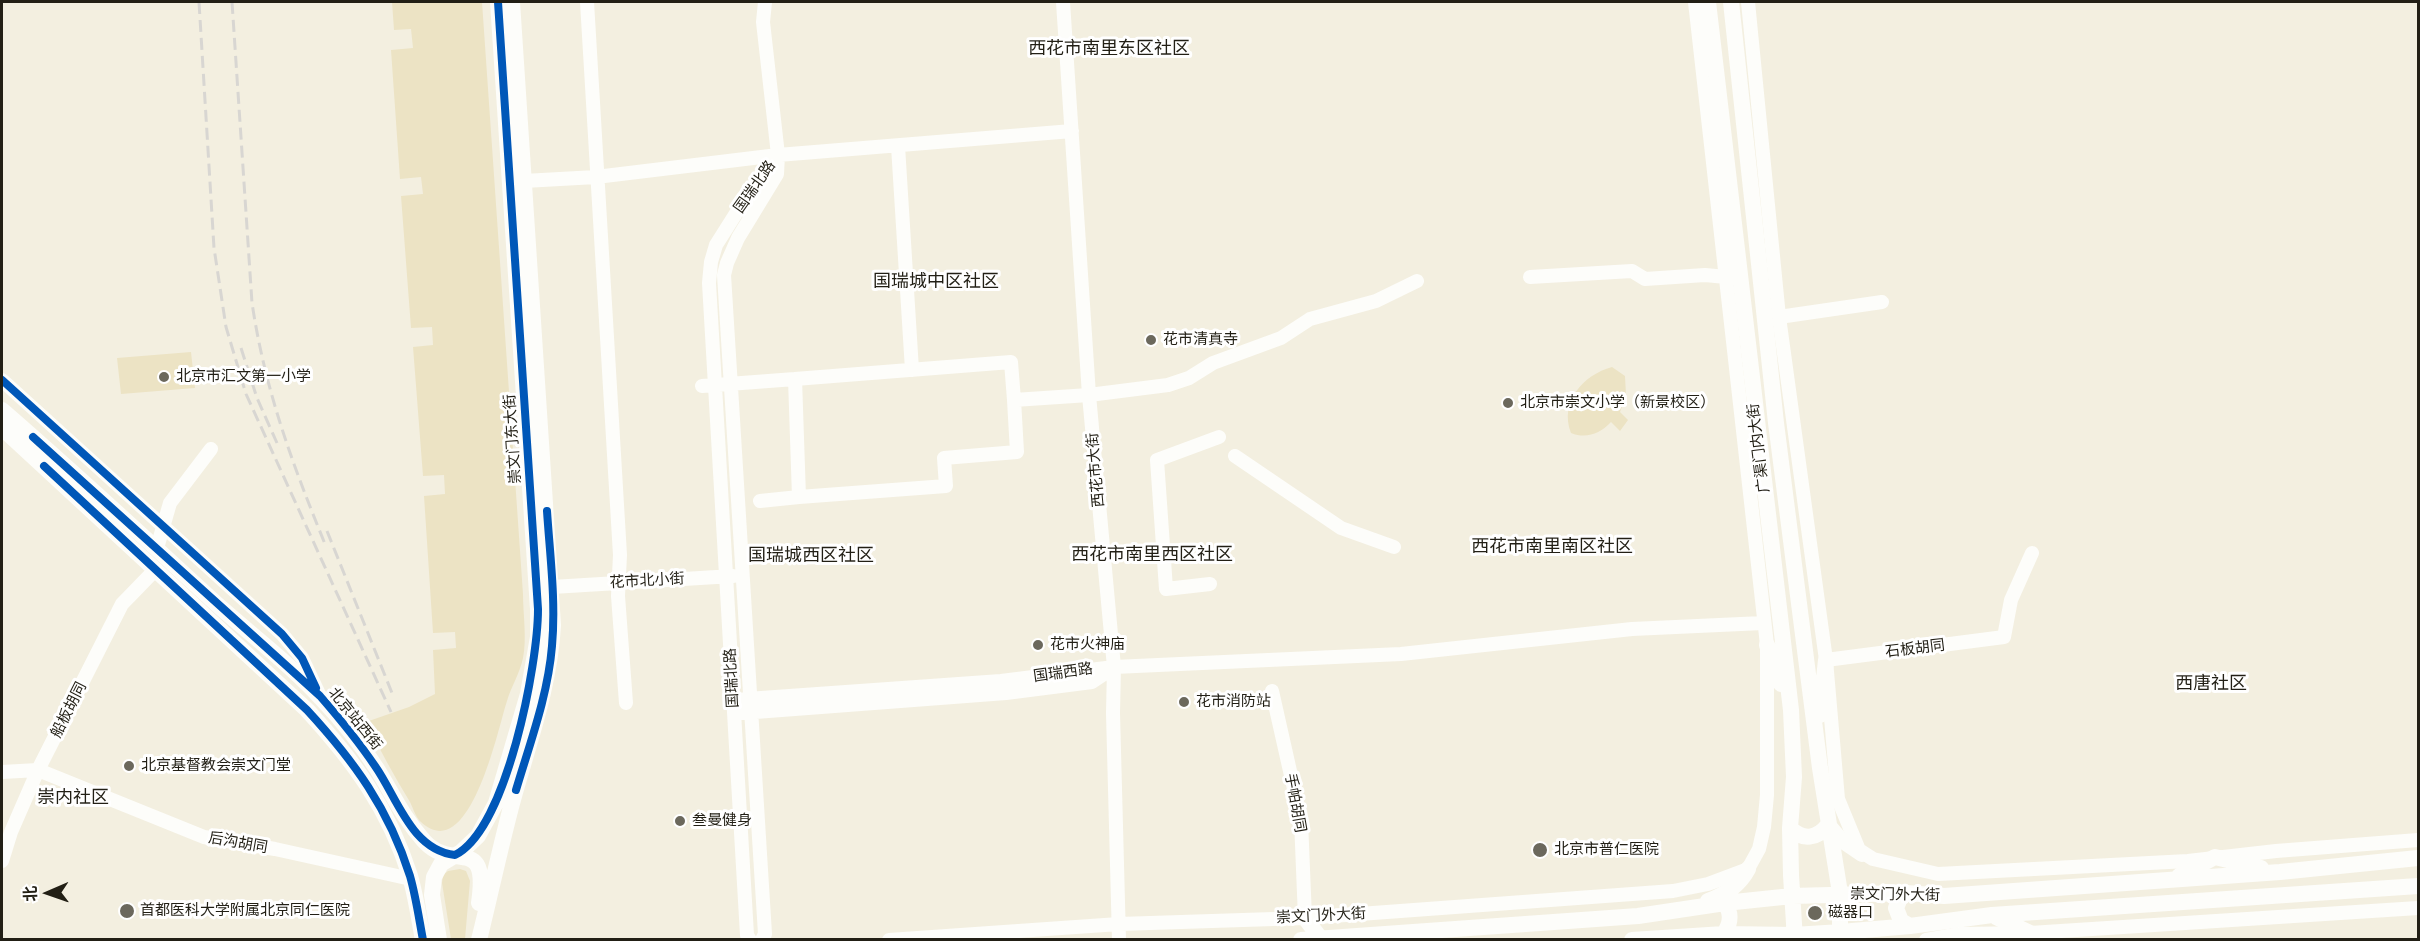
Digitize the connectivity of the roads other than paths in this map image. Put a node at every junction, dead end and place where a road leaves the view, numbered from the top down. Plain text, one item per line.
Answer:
1 (498, 2) edge
2 (512, 2) edge
3 (587, 2) edge
4 (765, 2) edge
5 (1063, 2) edge
6 (1695, 2) edge
7 (1708, 2) edge
8 (1731, 2) edge
9 (1748, 2) edge
10 (1072, 131) junction
11 (898, 146) junction
12 (778, 155) junction
13 (596, 177) junction
14 (524, 181) junction
15 (1530, 277) dead end
16 (1726, 277) junction
17 (1417, 281) dead end
18 (1882, 302) dead end
19 (1779, 317) junction
20 (912, 370) junction
21 (795, 379) junction
22 (2, 380) edge
23 (731, 384) junction
24 (708, 385) junction
25 (1089, 395) junction
26 (1014, 400) junction
27 (2, 402) edge
28 (2, 410) edge
29 (2, 428) edge
30 (33, 437) junction
31 (1219, 437) dead end
32 (211, 449) dead end
33 (1235, 456) dead end
34 (800, 497) junction
35 (760, 501) dead end
36 (163, 528) junction
37 (157, 548) junction
38 (1394, 548) dead end
39 (2032, 552) dead end
40 (156, 569) junction
41 (741, 576) dead end
42 (726, 577) junction
43 (619, 582) junction
44 (1210, 584) dead end
45 (552, 587) junction
46 (1763, 623) junction
47 (1767, 645) junction
48 (1826, 660) junction
49 (1114, 667) junction
50 (1272, 691) dead end
51 (320, 696) junction
52 (626, 703) dead end
53 (751, 705) junction
54 (734, 706) junction
55 (1791, 710) junction
56 (1817, 740) junction
57 (38, 770) junction
58 (2, 772) edge
59 (1828, 825) junction
60 (1790, 828) junction
61 (2418, 840) edge
62 (1862, 854) junction
63 (455, 855) junction
64 (2215, 857) junction
65 (2418, 858) edge
66 (2, 861) edge
67 (1748, 868) junction
68 (2280, 872) junction
69 (411, 879) junction
70 (2174, 879) junction
71 (2418, 886) edge
72 (1907, 892) junction
73 (1840, 893) junction
74 (1792, 896) junction
75 (1725, 903) junction
76 (2418, 908) edge
77 (1687, 909) junction
78 (1992, 915) junction
79 (1305, 918) junction
80 (1119, 924) junction
81 (1912, 933) edge
82 (2030, 933) junction
83 (1724, 934) junction
84 (2062, 935) edge
85 (1840, 936) edge
86 (1795, 937) edge
87 (1953, 937) edge
88 (423, 939) edge
89 (439, 939) edge
90 (479, 939) edge
91 (750, 939) edge
92 (762, 939) edge
93 (889, 939) edge
94 (1119, 939) edge
95 (1300, 939) edge
96 (1321, 939) edge
97 (1632, 939) edge
98 (1926, 939) edge

1 - 63 main road, 崇文门东大街
2 - 14 main road, 崇文门东大街
3 - 13 street
4 - 12 street
5 - 10 street, 西花市大街
6 - 16 street, 广渠门内大街
7 - 55 main road, 广渠门内大街
8 - 56 main road, 广渠门内大街
9 - 19 street
10 - 11 street
10 - 25 street, 西花市大街
11 - 12 street
11 - 20 street
12 - 13 street
12 - 23 street, 国瑞北路
12 - 24 street, 国瑞北路
13 - 14 street
13 - 43 street
14 - 45 main road, 崇文门东大街
15 - 16 street
16 - 46 street, 广渠门内大街
17 - 25 street
18 - 19 street
19 - 48 street
20 - 21 street
20 - 26 street
21 - 23 street
21 - 34 street
22 - 36 street
23 - 24 street
23 - 53 street, 国瑞北路
24 - 42 street, 国瑞北路
25 - 26 street
25 - 49 street, 西花市大街
26 - 34 street
27 - 30 street, 北京站西街
28 - 30 main road, 北京站西街
29 - 40 main road, 北京站西街
30 - 37 main road, 北京站西街
31 - 44 street
32 - 36 street
33 - 38 street
34 - 35 street
36 - 37 street
36 - 51 street
37 - 51 main road, 北京站西街
39 - 48 street, 石板胡同
40 - 57 street, 船板胡同
40 - 69 main road, 北京站西街
41 - 42 street, 花市北小街
42 - 43 street, 花市北小街
42 - 54 street, 国瑞北路
43 - 45 street, 花市北小街
43 - 52 street
45 - 90 main road, 崇文门东大街
46 - 47 street, 广渠门内大街
46 - 49 street
47 - 55 main road
47 - 67 street, 广渠门内大街
48 - 56 main road
48 - 62 street
49 - 53 street, 国瑞西路
49 - 80 street, 西花市大街
50 - 79 street, 手帕胡同
51 - 63 main road, 北京站西街
53 - 54 street, 国瑞西路
53 - 92 street, 国瑞北路
54 - 91 street, 国瑞北路
55 - 60 main road, 广渠门内大街
56 - 59 main road, 广渠门内大街
57 - 58 street
57 - 66 street, 船板胡同
57 - 69 street, 后沟胡同
59 - 60 main road
59 - 62 main road
59 - 73 main road, 广渠门内大街
60 - 74 main road, 广渠门内大街
61 - 64 street
62 - 64 street
63 - 89 main road
63 - 90 main road, 崇文门东大街
64 - 68 main road
64 - 70 main road
65 - 68 main road, 崇文门外大街
67 - 77 main road
67 - 79 street, 崇文门外大街
68 - 70 main road, 崇文门外大街
69 - 88 main road, 北京站西街
70 - 72 main road, 崇文门外大街
71 - 78 main road, 崇文门外大街
72 - 73 main road, 崇文门外大街
72 - 81 main road
73 - 74 main road, 崇文门外大街
73 - 85 main road, 广渠门内大街
74 - 75 main road, 崇文门外大街
74 - 86 main road, 广渠门内大街
75 - 77 main road, 崇文门外大街
75 - 83 main road
76 - 84 street
77 - 96 main road, 崇文门外大街
78 - 81 main road, 崇文门外大街
78 - 82 main road
79 - 80 street, 崇文门外大街
79 - 96 main road
80 - 93 street, 崇文门外大街
80 - 94 street, 西花市大街
81 - 85 main road, 崇文门外大街
82 - 84 street
82 - 87 street
83 - 86 main road, 崇文门外大街
83 - 97 main road, 崇文门外大街
85 - 86 main road, 崇文门外大街
87 - 98 street
95 - 96 main road, 崇文门外大街

